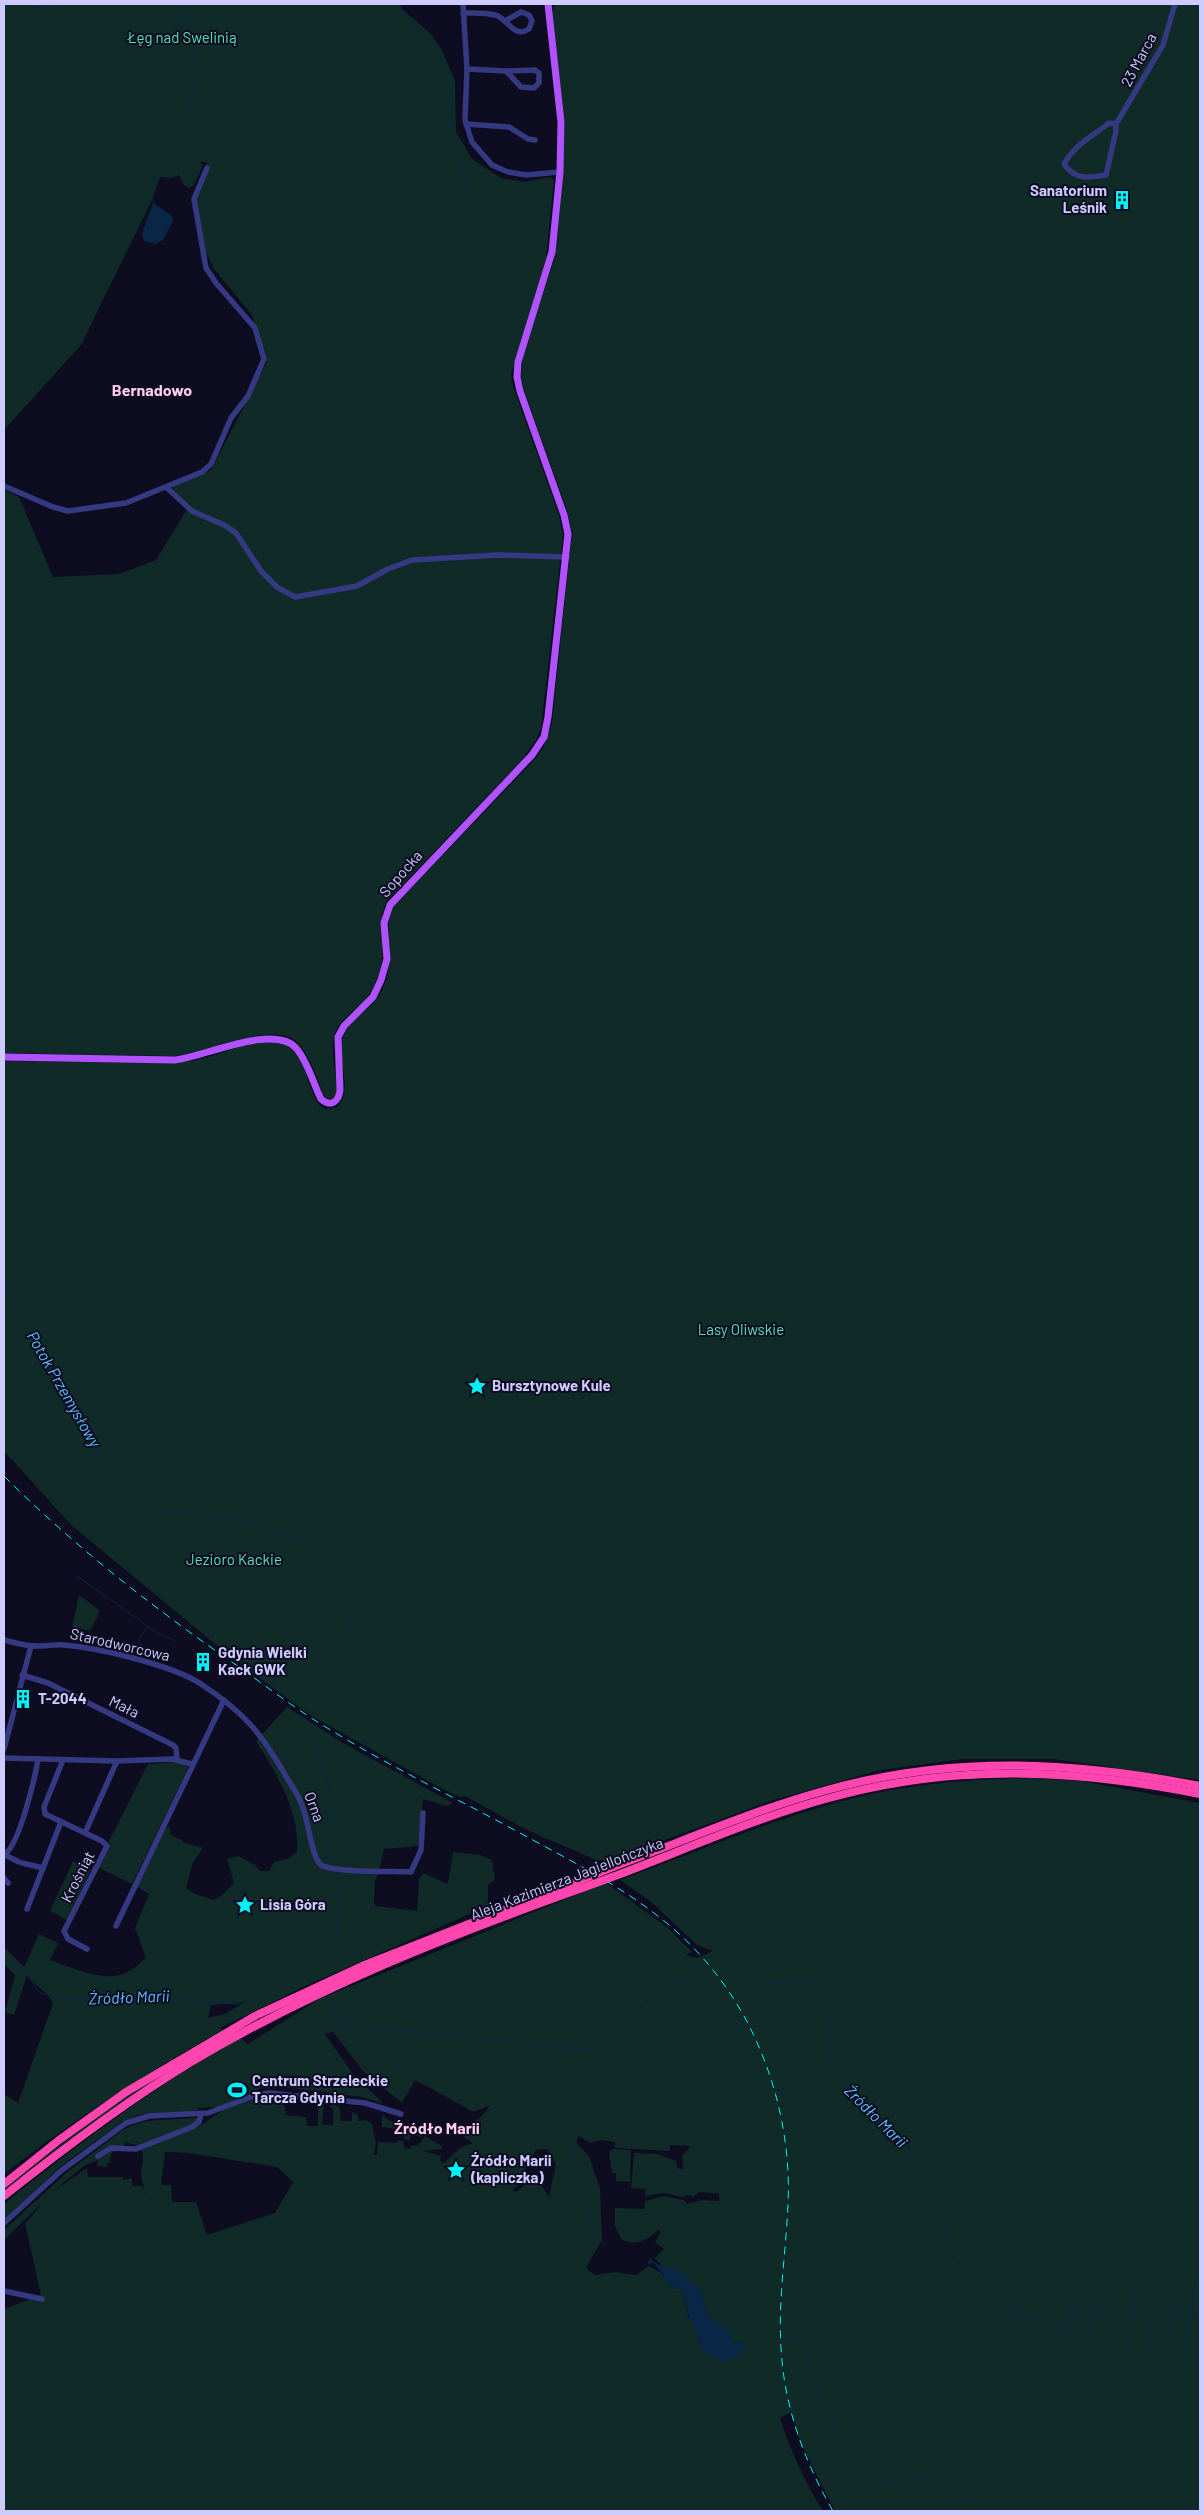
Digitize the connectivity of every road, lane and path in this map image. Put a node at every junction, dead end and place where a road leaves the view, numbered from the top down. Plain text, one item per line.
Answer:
1 (463, 4) edge
2 (548, 4) edge
3 (1175, 4) edge
4 (463, 13) junction
5 (506, 21) dead end
6 (467, 69) junction
7 (506, 71) junction
8 (466, 124) junction
9 (1116, 124) junction
10 (534, 140) dead end
11 (207, 168) dead end
12 (560, 172) junction
13 (4, 486) edge
14 (166, 487) junction
15 (566, 557) junction
16 (4, 1057) edge
17 (4, 1640) edge
18 (31, 1646) junction
19 (22, 1675) junction
20 (224, 1700) junction
21 (4, 1749) edge
22 (4, 1758) edge
23 (38, 1759) junction
24 (177, 1759) junction
25 (63, 1760) junction
26 (118, 1761) junction
27 (192, 1764) junction
28 (1200, 1786) edge
29 (1200, 1794) edge
30 (423, 1814) dead end
31 (61, 1822) junction
32 (86, 1833) junction
33 (4, 1855) edge
34 (43, 1868) junction
35 (27, 1909) dead end
36 (116, 1926) dead end
37 (87, 1949) dead end
38 (201, 2114) junction
39 (401, 2114) dead end
40 (98, 2156) dead end
41 (4, 2184) edge
42 (4, 2196) edge
43 (4, 2223) edge
44 (4, 2291) edge
45 (42, 2299) dead end

1 - 4 street
2 - 12 main road, Sopocka
3 - 9 street, 23 Marca
4 - 5 street
4 - 6 street
6 - 7 street
6 - 8 street
7 - 7 street
8 - 10 street
8 - 12 street
9 - 9 street, 23 Marca
11 - 14 street
12 - 15 main road, Sopocka
13 - 14 street
14 - 15 street
15 - 16 main road, Sopocka
17 - 18 street, Starodworcowa
18 - 19 street
18 - 20 street, Starodworcowa
19 - 21 street
19 - 24 street, Mała
20 - 27 street
20 - 30 street, Orna
22 - 23 street
23 - 25 street
23 - 33 street
24 - 26 street
24 - 27 street
25 - 26 street
25 - 31 street
26 - 32 street, Krośniąt
27 - 36 street
28 - 41 highway, Aleja Kazimierza Jagiellończyka, bridge
29 - 42 highway, Aleja Kazimierza Jagiellończyka, bridge
31 - 32 street
31 - 34 street
32 - 37 street, Krośniąt
33 - 34 street
34 - 35 street
38 - 39 street
38 - 40 street
38 - 43 street
44 - 45 street

